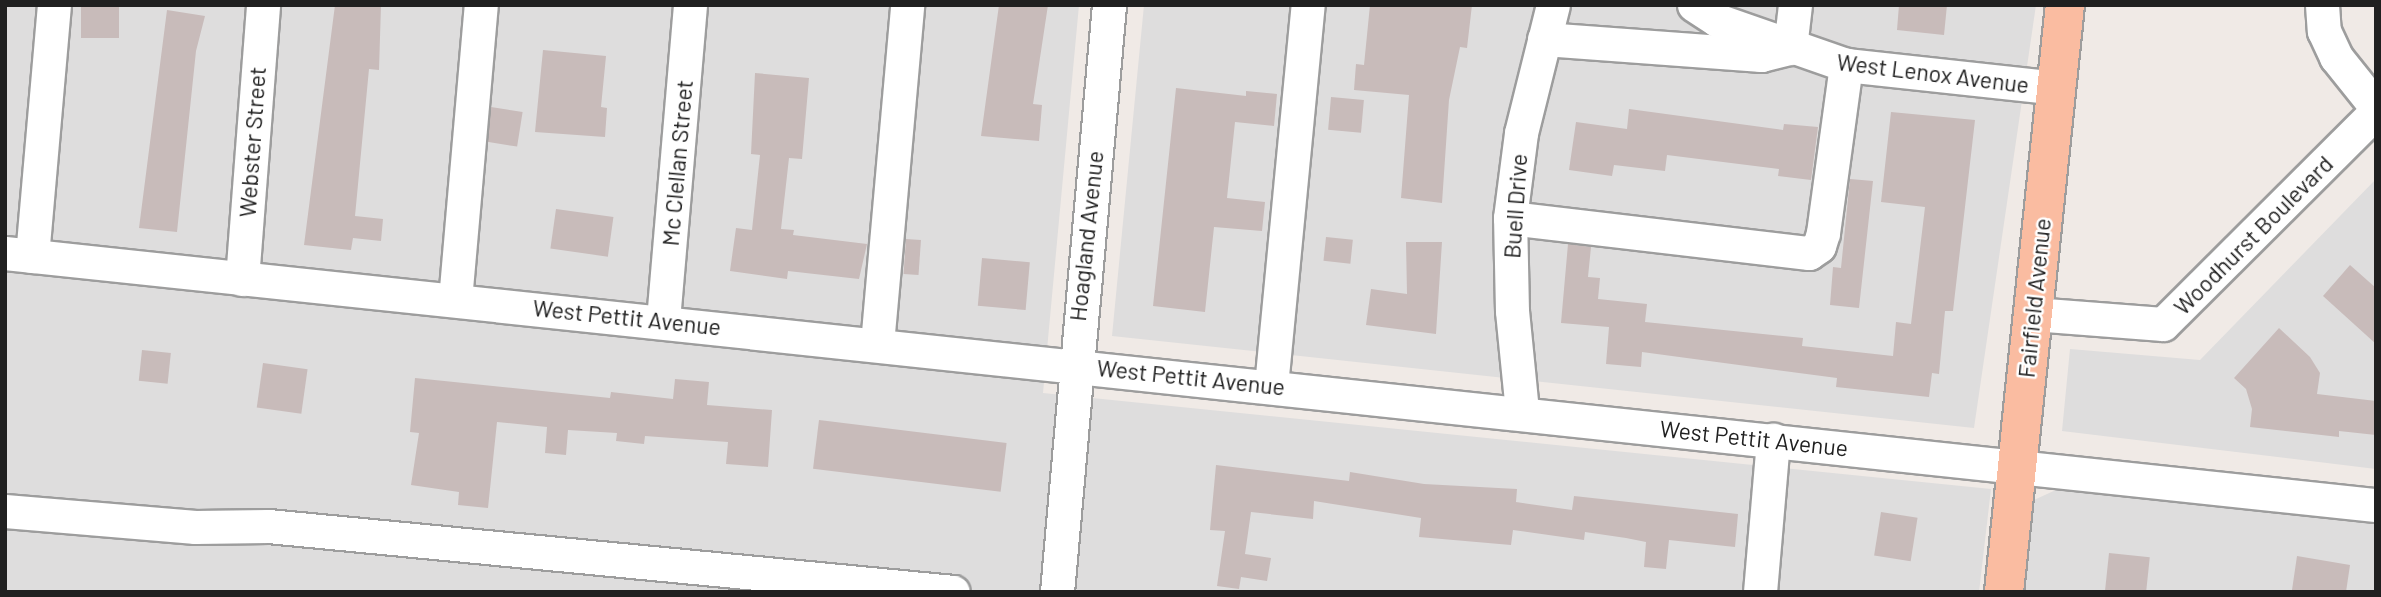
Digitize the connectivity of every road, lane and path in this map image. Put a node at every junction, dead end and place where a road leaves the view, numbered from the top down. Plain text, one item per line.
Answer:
1 (54, 5) edge
2 (263, 5) edge
3 (481, 5) edge
4 (690, 5) edge
5 (907, 5) edge
6 (1109, 5) edge
7 (1308, 5) edge
8 (1553, 5) edge
9 (1693, 5) edge
10 (1795, 5) edge
11 (2065, 5) edge
12 (2322, 5) edge
13 (1544, 39) junction
14 (1790, 48) junction
15 (1846, 65) junction
16 (2057, 88) junction
17 (2376, 109) edge
18 (1510, 218) junction
19 (19, 254) edge
20 (242, 279) junction
21 (456, 300) junction
22 (2033, 314) junction
23 (663, 320) junction
24 (877, 344) junction
25 (1074, 366) junction
26 (1271, 386) junction
27 (1522, 411) junction
28 (1773, 440) junction
29 (2016, 467) junction
30 (2376, 505) edge
31 (5, 511) edge
32 (953, 592) edge
33 (1057, 592) edge
34 (1760, 592) edge
35 (2004, 592) edge

1 - 19 street
2 - 20 street, Webster Street
3 - 21 street
4 - 23 street, Mc Clellan Street
5 - 24 street
6 - 25 street, Hoagland Avenue
7 - 26 street
8 - 13 street, Buell Drive
9 - 14 street, West Lenox Avenue
10 - 14 street
11 - 16 main road, Fairfield Avenue
12 - 17 street
13 - 14 street
13 - 18 street, Buell Drive
14 - 15 street, West Lenox Avenue
15 - 16 street, West Lenox Avenue
15 - 18 street
16 - 22 main road, Fairfield Avenue
17 - 22 street, Woodhurst Boulevard
18 - 27 street, Buell Drive
19 - 20 street, West Pettit Avenue
20 - 21 street, West Pettit Avenue
21 - 23 street, West Pettit Avenue
22 - 29 main road, Fairfield Avenue
23 - 24 street, West Pettit Avenue
24 - 25 street, West Pettit Avenue
25 - 26 street, West Pettit Avenue
25 - 33 street, Hoagland Avenue
26 - 27 street, West Pettit Avenue
27 - 28 street, West Pettit Avenue
28 - 29 street, West Pettit Avenue
28 - 34 street
29 - 30 street, West Pettit Avenue
29 - 35 main road, Fairfield Avenue
31 - 32 street

